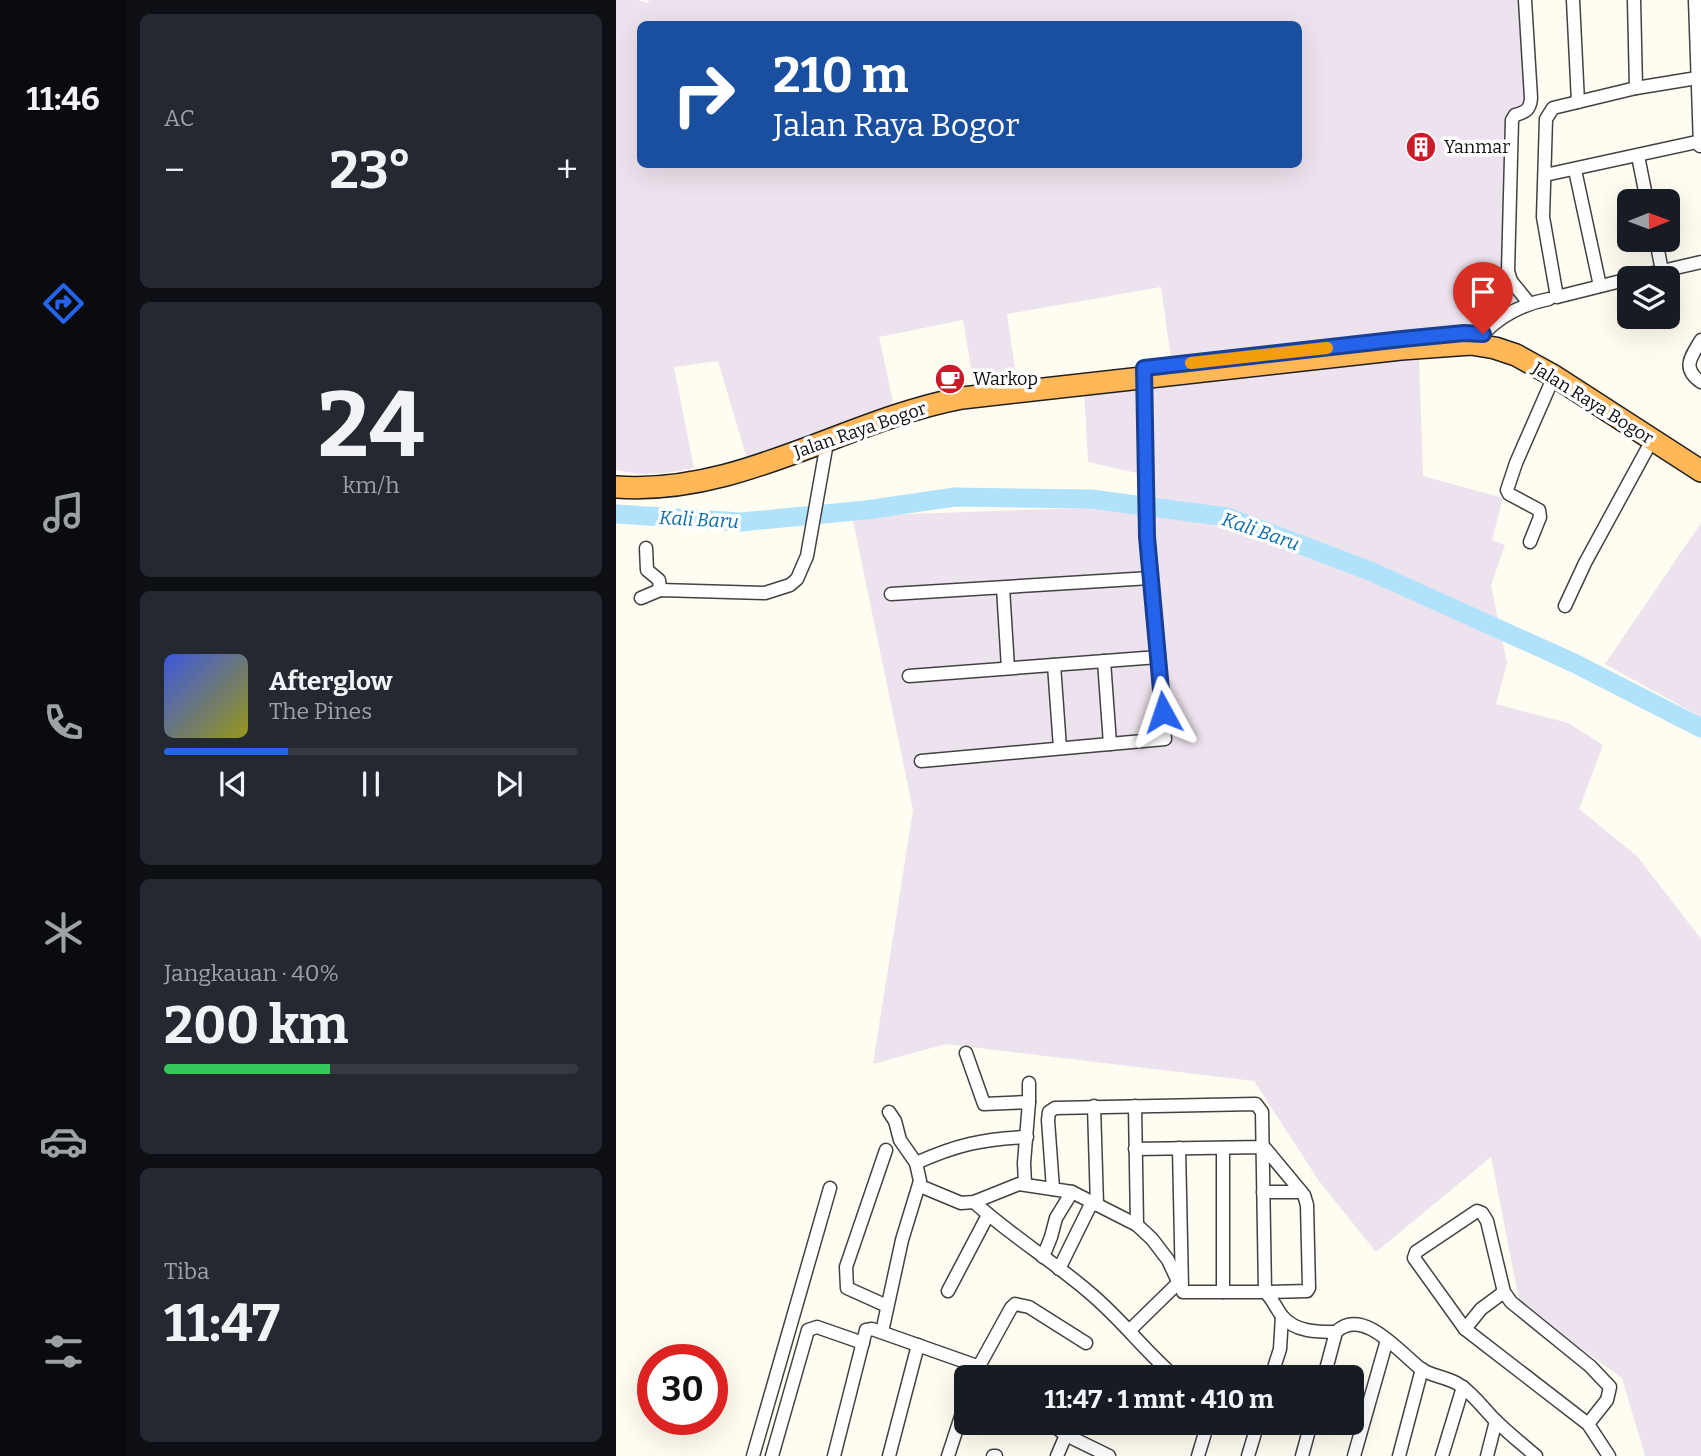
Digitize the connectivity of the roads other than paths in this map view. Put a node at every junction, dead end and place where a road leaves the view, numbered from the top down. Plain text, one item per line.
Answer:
1 (1525, 0) edge
2 (1573, 0) edge
3 (1634, 0) edge
4 (1695, 0) edge
5 (1697, 78) junction
6 (1636, 88) junction
7 (1578, 102) junction
8 (1700, 144) edge
9 (1638, 156) junction
10 (1575, 170) junction
11 (1545, 175) junction
12 (1645, 189) edge
13 (1701, 262) edge
14 (1680, 267) edge
15 (1617, 282) edge
16 (1601, 286) junction
17 (1553, 298) junction
18 (1529, 303) junction
19 (1483, 334) junction
20 (1701, 340) edge
21 (1144, 372) junction
22 (1554, 376) junction
23 (1701, 382) edge
24 (828, 435) junction
25 (1652, 440) junction
26 (1701, 457) edge
27 (1701, 471) edge
28 (616, 478) edge
29 (616, 488) edge
30 (1530, 542) dead end
31 (646, 548) dead end
32 (1150, 578) junction
33 (1003, 588) junction
34 (660, 590) junction
35 (891, 594) dead end
36 (641, 598) dead end
37 (1565, 606) dead end
38 (1158, 657) junction
39 (1104, 661) junction
40 (1054, 665) junction
41 (1009, 668) junction
42 (909, 676) dead end
43 (1110, 744) junction
44 (1060, 748) junction
45 (921, 761) dead end
46 (966, 1053) dead end
47 (1029, 1083) dead end
48 (1029, 1102) junction
49 (1094, 1106) junction
50 (1135, 1106) junction
51 (889, 1112) dead end
52 (1027, 1137) junction
53 (1264, 1147) junction
54 (1180, 1148) junction
55 (1223, 1148) junction
56 (1135, 1149) junction
57 (886, 1150) dead end
58 (916, 1163) junction
59 (1025, 1184) junction
60 (920, 1186) junction
61 (830, 1188) dead end
62 (1053, 1189) junction
63 (1072, 1192) junction
64 (1263, 1192) junction
65 (1299, 1192) junction
66 (974, 1202) junction
67 (1095, 1203) junction
68 (989, 1215) junction
69 (1137, 1224) junction
70 (1043, 1257) junction
71 (1059, 1269) junction
72 (1180, 1288) junction
73 (948, 1291) dead end
74 (1223, 1292) junction
75 (1265, 1292) junction
76 (1504, 1292) junction
77 (887, 1306) junction
78 (1282, 1315) junction
79 (1465, 1329) junction
80 (1129, 1330) junction
81 (882, 1332) junction
82 (1336, 1332) junction
83 (1387, 1340) junction
84 (863, 1343) junction
85 (1086, 1343) dead end
86 (918, 1345) junction
87 (960, 1365) edge
88 (979, 1365) edge
89 (1162, 1365) edge
90 (1275, 1365) edge
91 (1327, 1365) edge
92 (1422, 1369) junction
93 (1463, 1387) junction
94 (1496, 1421) junction
95 (1588, 1424) junction
96 (955, 1435) edge
97 (1066, 1435) joint
98 (1204, 1435) edge
99 (1254, 1435) edge
100 (1308, 1435) edge
101 (753, 1456) edge
102 (772, 1456) edge
103 (834, 1456) edge
104 (889, 1456) edge
105 (948, 1456) edge
106 (1057, 1456) edge
107 (1109, 1456) edge
108 (1198, 1456) edge
109 (1248, 1456) edge
110 (1302, 1456) edge
111 (1354, 1456) edge
112 (1399, 1456) edge
113 (1442, 1456) edge
114 (1487, 1456) edge
115 (1536, 1456) edge
116 (1609, 1456) edge

1 - 18 street
2 - 7 street
3 - 6 street
4 - 5 street
5 - 6 street
5 - 8 street
6 - 7 street
7 - 11 street
8 - 9 street
9 - 10 street
9 - 12 street
10 - 11 street
10 - 16 street
11 - 17 street
13 - 14 street
15 - 16 street
16 - 17 street
17 - 18 street
18 - 19 street
19 - 21 highway, Jalan Raya Bogor
19 - 26 highway, Jalan Raya Bogor
20 - 23 street
21 - 22 highway, Jalan Raya Bogor
21 - 24 highway, Jalan Raya Bogor
21 - 32 street
22 - 25 highway, Jalan Raya Bogor
22 - 30 street
24 - 28 highway, Jalan Raya Bogor
24 - 29 highway, Jalan Raya Bogor
24 - 34 street
25 - 27 highway, Jalan Raya Bogor
25 - 37 street
31 - 34 street
32 - 33 street
32 - 38 street
33 - 35 street
33 - 41 street
34 - 36 street
38 - 39 street
38 - 43 street
39 - 40 street
39 - 43 street
40 - 41 street
40 - 44 street
41 - 42 street
43 - 44 street
44 - 45 street
46 - 48 street
47 - 48 street
48 - 52 street
49 - 50 street
49 - 62 street
49 - 67 street
50 - 53 street
50 - 56 street
51 - 58 street
52 - 58 street
52 - 59 street
53 - 55 street
53 - 64 street
53 - 65 street
54 - 55 street
54 - 56 street
54 - 72 street
55 - 74 street
56 - 69 street
57 - 77 street
58 - 60 street
59 - 62 street
59 - 66 street
60 - 66 street
60 - 77 street
61 - 101 street
62 - 63 street
63 - 67 street
63 - 70 street
64 - 65 street
64 - 75 street
65 - 75 street
66 - 68 street
67 - 69 street
67 - 71 street
68 - 70 street
68 - 73 street
69 - 72 street
70 - 71 street
71 - 80 street
72 - 74 street
72 - 80 street
74 - 75 street
75 - 78 street
76 - 79 street
76 - 79 street
76 - 95 street
77 - 81 street
78 - 82 street
78 - 90 street
79 - 95 street
80 - 89 street
81 - 84 street
81 - 86 street
82 - 83 street
82 - 91 street
83 - 92 street
83 - 111 street
84 - 102 street
84 - 103 street
85 - 88 street
86 - 87 street
86 - 104 street
92 - 93 street
92 - 112 street
93 - 94 street
93 - 113 street
94 - 114 street
94 - 115 street
95 - 116 street
96 - 105 street
97 - 106 street
97 - 107 street
98 - 108 street
99 - 109 street
100 - 110 street

